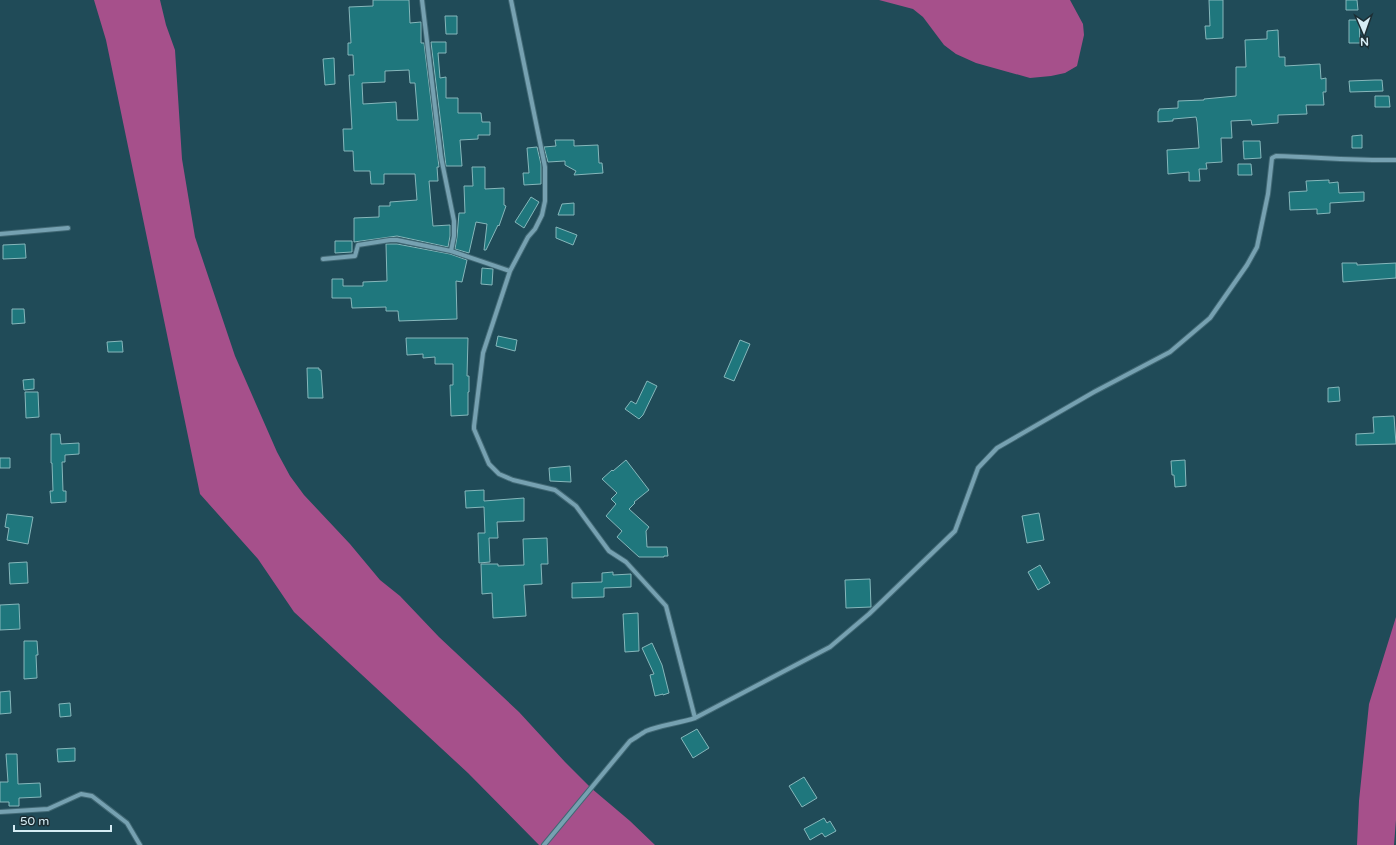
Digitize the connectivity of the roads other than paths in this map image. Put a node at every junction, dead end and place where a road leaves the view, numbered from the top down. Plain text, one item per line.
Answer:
1 (422, 0) edge
2 (511, 0) edge
3 (1396, 160) edge
4 (68, 228) dead end
5 (0, 234) edge
6 (452, 251) junction
7 (323, 259) dead end
8 (510, 271) junction
9 (696, 718) junction
10 (0, 812) edge
11 (140, 845) edge
12 (544, 845) edge

1 - 6 street
2 - 8 street
3 - 9 street
4 - 5 street
6 - 7 street
6 - 8 street
8 - 9 street
9 - 12 street
10 - 11 street

